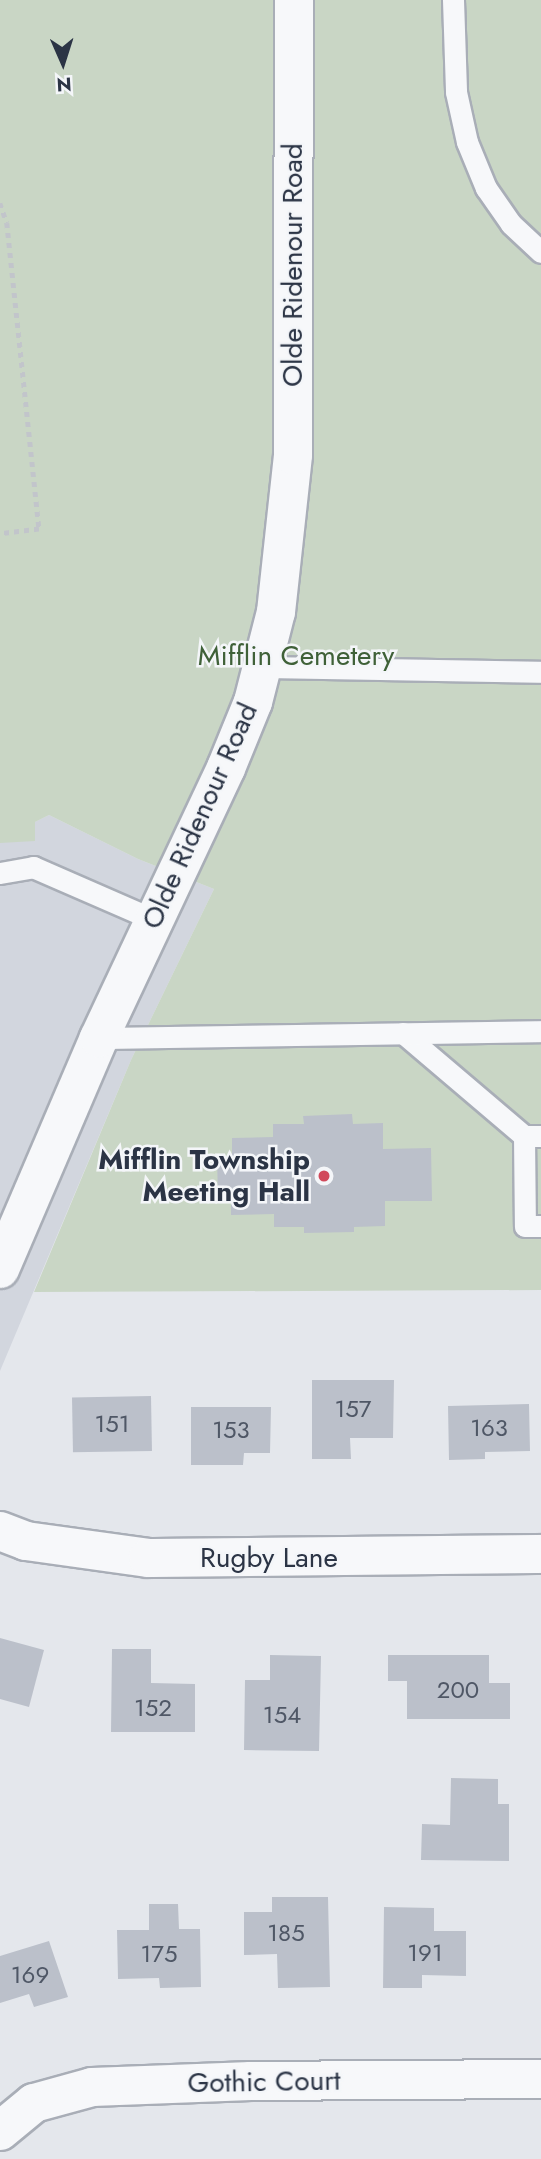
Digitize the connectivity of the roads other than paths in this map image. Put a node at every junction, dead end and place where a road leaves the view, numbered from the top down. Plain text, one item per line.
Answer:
1 (294, 0) edge
2 (453, 0) edge
3 (541, 252) edge
4 (262, 667) junction
5 (541, 672) edge
6 (0, 873) edge
7 (155, 920) junction
8 (541, 1031) edge
9 (403, 1033) junction
10 (99, 1038) junction
11 (532, 1136) edge
12 (541, 1226) edge
13 (0, 1269) edge
14 (0, 1531) edge
15 (541, 1554) edge
16 (541, 2079) edge
17 (0, 2131) edge

1 - 4 street, Olde Ridenour Road
2 - 3 lane
4 - 5 lane
4 - 7 street, Olde Ridenour Road
6 - 7 lane
7 - 10 street, Olde Ridenour Road
8 - 9 lane
9 - 10 lane
9 - 11 lane
10 - 13 street, Olde Ridenour Road
11 - 12 lane
14 - 15 street, Rugby Lane
16 - 17 street, Gothic Court

